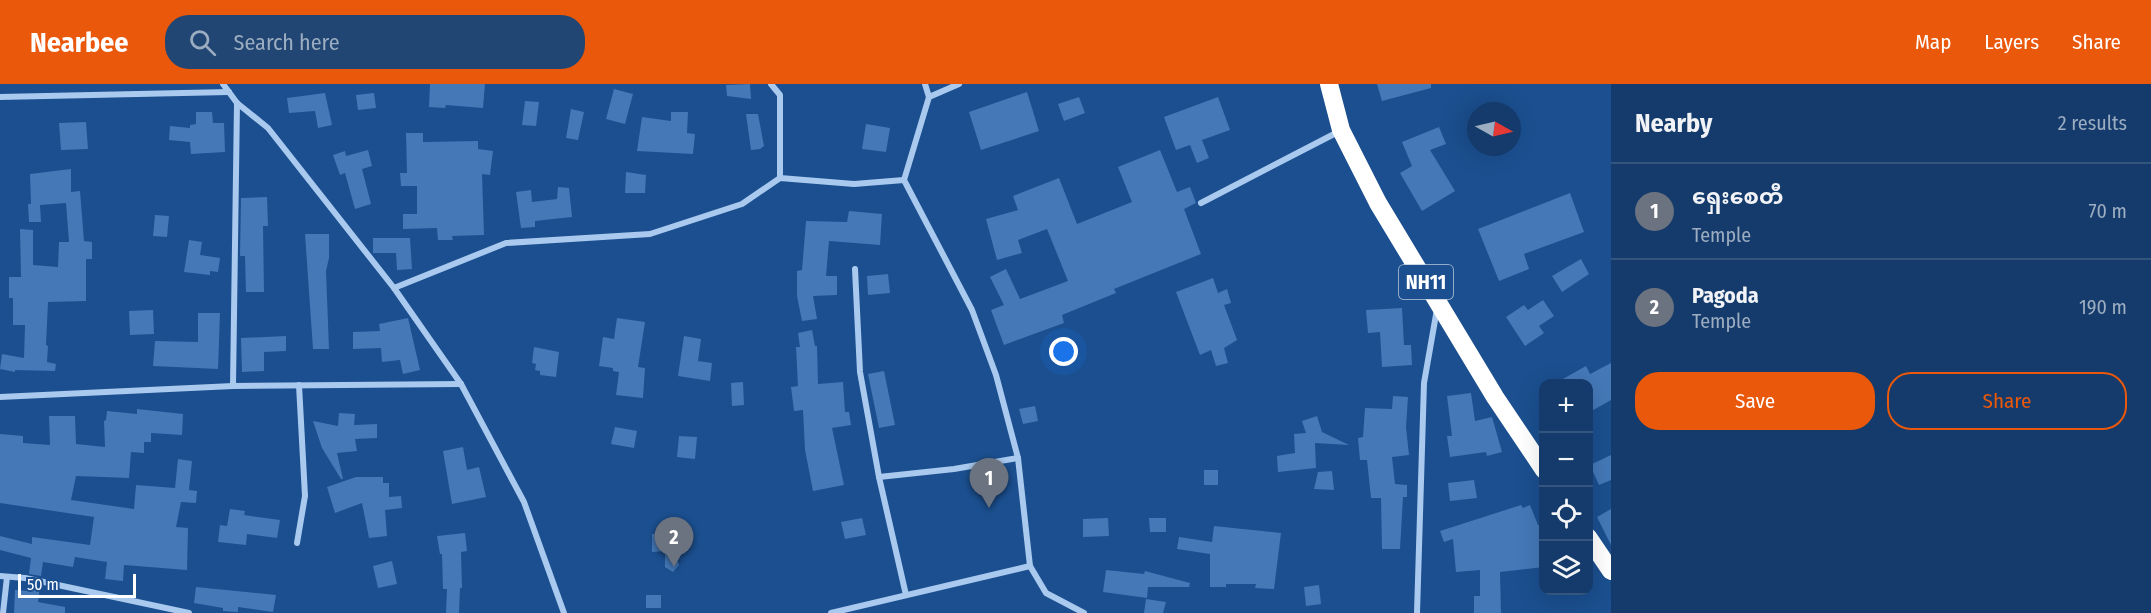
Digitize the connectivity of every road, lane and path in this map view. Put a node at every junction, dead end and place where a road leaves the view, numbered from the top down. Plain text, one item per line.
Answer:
1 (223, 84) edge
2 (771, 84) edge
3 (925, 84) edge
4 (959, 84) edge
5 (1329, 84) edge
6 (229, 93) junction
7 (0, 96) edge
8 (929, 97) junction
9 (237, 103) junction
10 (1341, 130) junction
11 (780, 178) junction
12 (904, 180) junction
13 (1201, 203) dead end
14 (855, 269) dead end
15 (394, 288) junction
16 (1438, 303) junction
17 (461, 384) junction
18 (299, 385) junction
19 (233, 386) junction
20 (0, 397) edge
21 (1018, 458) junction
22 (1539, 463) edge
23 (879, 477) junction
24 (1591, 541) edge
25 (297, 543) dead end
26 (1030, 566) junction
27 (1611, 571) edge
28 (4, 577) edge
29 (906, 596) junction
30 (3, 613) edge
31 (189, 613) edge
32 (564, 613) edge
33 (831, 613) edge
34 (1084, 613) edge
35 (1417, 613) edge

1 - 6 street
2 - 11 street
3 - 8 street
4 - 8 street
5 - 10 highway, NH11
6 - 7 street
6 - 9 street
8 - 12 street
9 - 15 street
9 - 19 street
10 - 13 street
10 - 16 highway, NH11
11 - 12 street
11 - 15 street
12 - 21 street
14 - 23 street
15 - 17 street
16 - 22 highway, NH11
16 - 35 street
17 - 18 street
17 - 32 street
18 - 19 street
18 - 25 street
19 - 20 street
21 - 23 street
21 - 26 street
23 - 29 street
24 - 27 highway
26 - 29 street
26 - 34 street
28 - 30 street
28 - 31 street
29 - 33 street

